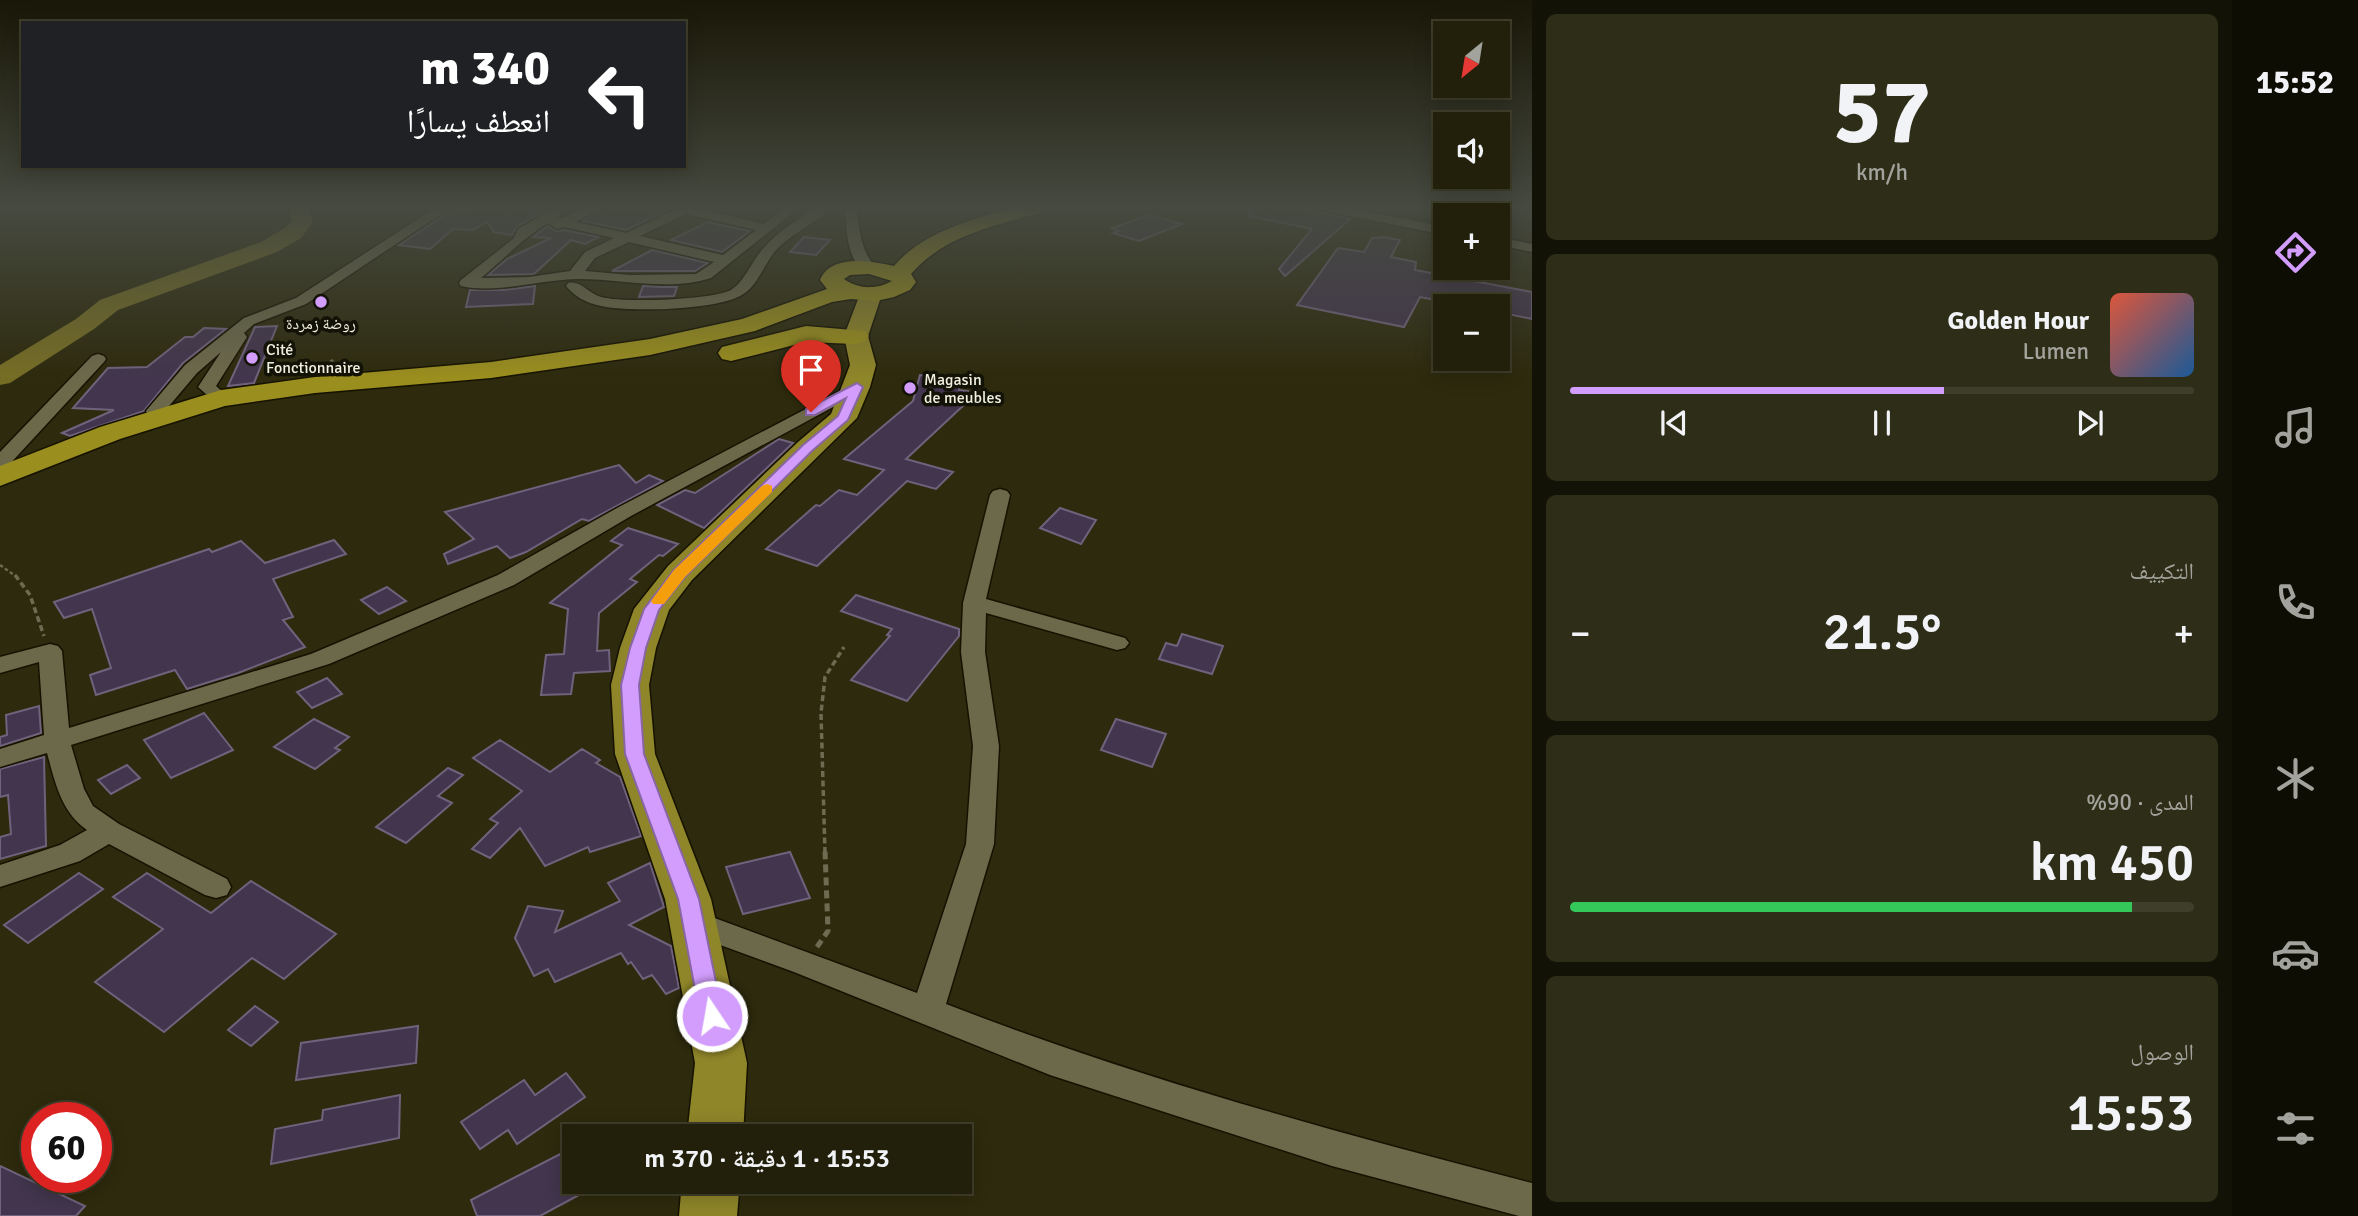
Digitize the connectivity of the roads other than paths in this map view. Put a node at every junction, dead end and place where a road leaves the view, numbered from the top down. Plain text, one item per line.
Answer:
1 (357, 265) edge
2 (489, 265) edge
3 (585, 265) edge
4 (717, 265) edge
5 (757, 265) edge
6 (849, 265) edge
7 (863, 265) edge
8 (884, 265) edge
9 (901, 265) edge
10 (863, 278) junction
11 (575, 283) junction
12 (471, 292) dead end
13 (249, 321) junction
14 (856, 335) junction
15 (579, 358) junction
16 (98, 359) dead end
17 (857, 387) junction
18 (221, 398) junction
19 (172, 404) junction
20 (0, 463) edge
21 (0, 477) edge
22 (1000, 495) dead end
23 (974, 603) junction
24 (1117, 643) dead end
25 (0, 665) edge
26 (57, 742) junction
27 (0, 758) edge
28 (109, 831) junction
29 (0, 876) edge
30 (216, 887) dead end
31 (693, 922) junction
32 (927, 1012) junction
33 (716, 1124) edge
34 (710, 1194) edge
35 (1532, 1202) edge
36 (708, 1216) edge

1 - 13 street
2 - 11 street
3 - 11 street
4 - 11 street
5 - 11 street
6 - 10 street
7 - 10 street
8 - 10 highway
9 - 10 highway
10 - 14 main road
10 - 15 highway
11 - 12 street
13 - 18 street
13 - 19 street
14 - 15 highway
14 - 17 main road
15 - 18 highway
16 - 20 street
17 - 26 street
17 - 31 main road
18 - 19 highway
19 - 21 highway
22 - 23 street
23 - 24 street
23 - 32 street
25 - 26 street
26 - 27 street
26 - 28 street
28 - 29 street
28 - 30 street
31 - 32 street
31 - 33 main road
32 - 35 street
34 - 36 main road

